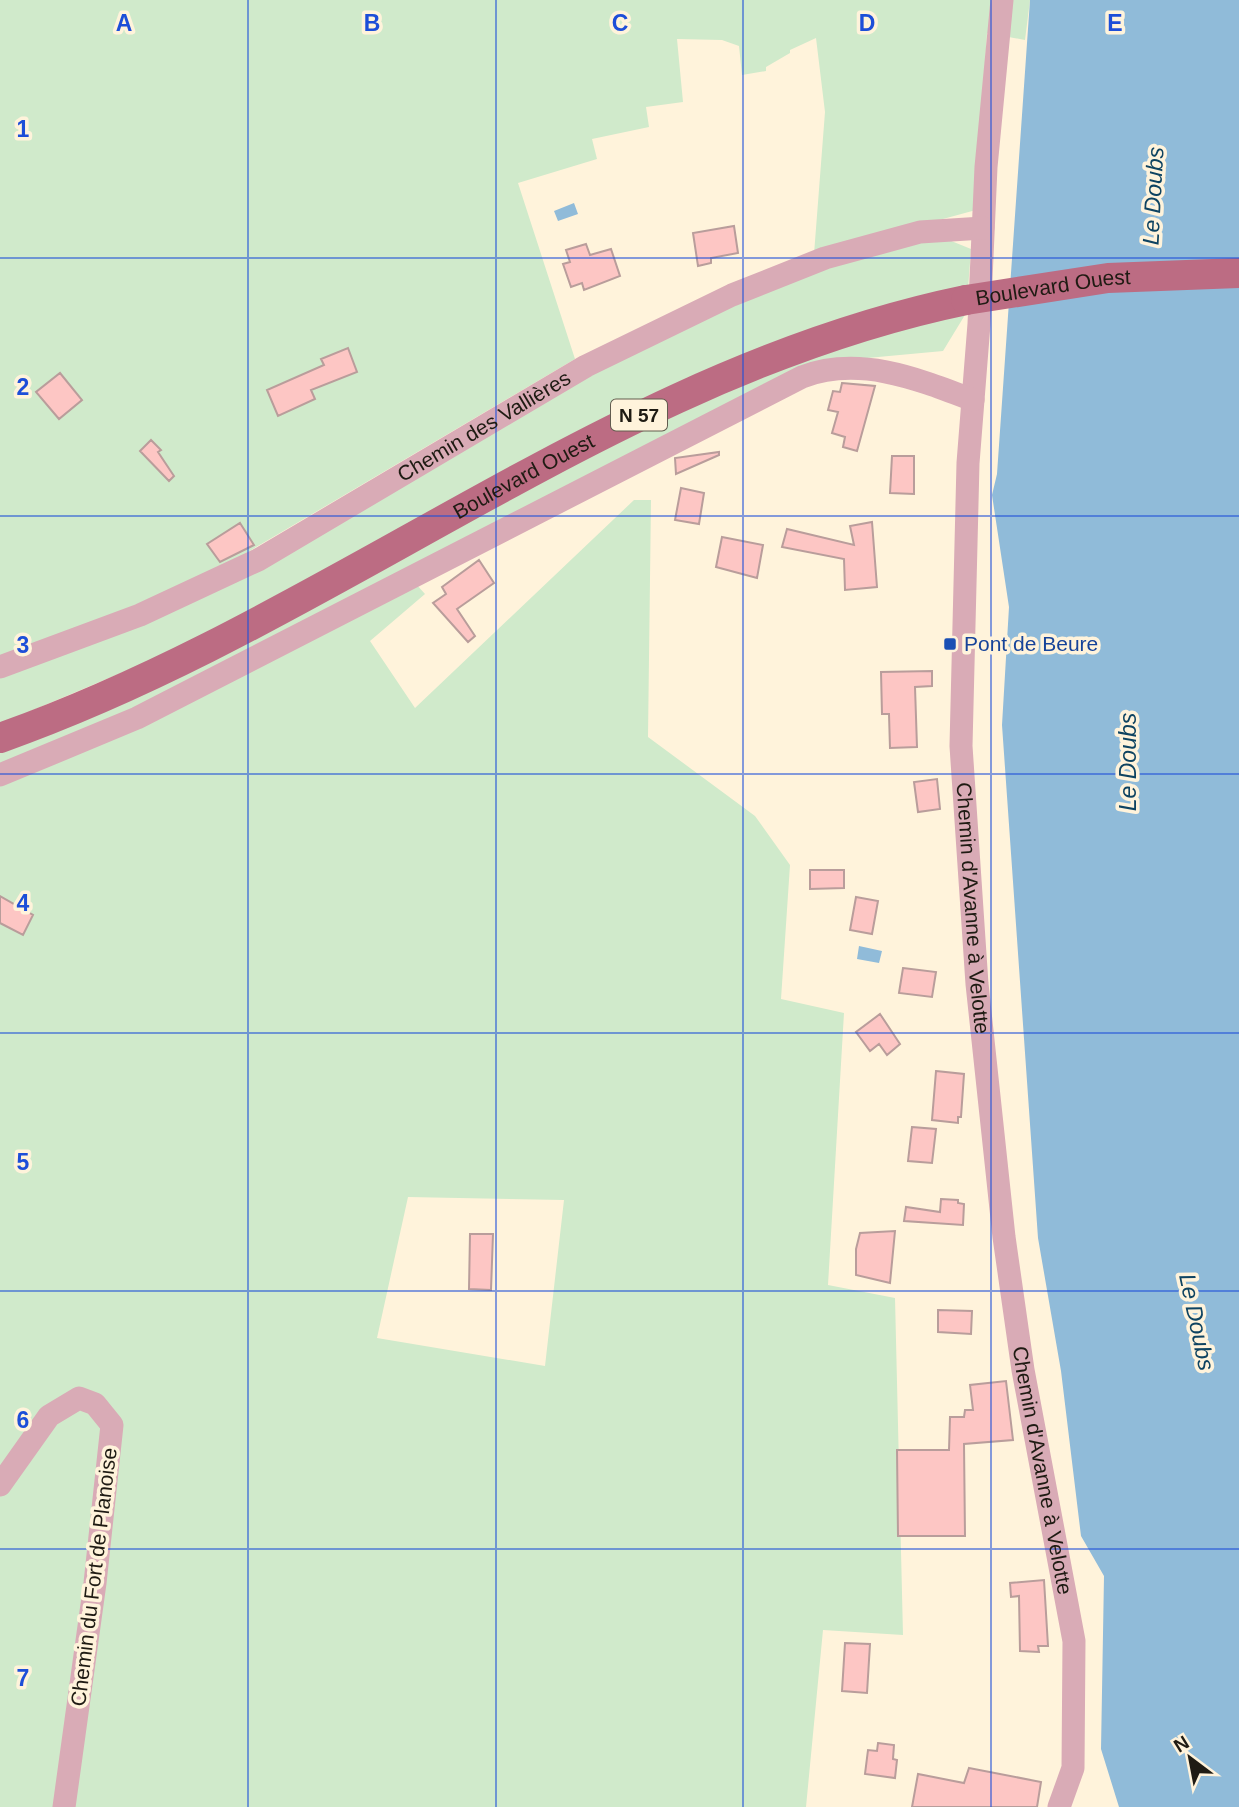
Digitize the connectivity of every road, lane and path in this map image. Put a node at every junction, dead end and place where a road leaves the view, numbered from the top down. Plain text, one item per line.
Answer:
1 (1002, 0) edge
2 (983, 228) junction
3 (1239, 273) edge
4 (973, 400) junction
5 (0, 667) edge
6 (0, 738) edge
7 (0, 775) edge
8 (0, 1485) edge
9 (64, 1807) edge
10 (1059, 1807) edge

1 - 2 street, Chemin d'Avanne à Velotte
2 - 4 street, Chemin d'Avanne à Velotte
2 - 5 street, Chemin des Vallières
3 - 6 main road, Boulevard Ouest / N 57, bridge
4 - 7 street
4 - 10 street, Chemin d'Avanne à Velotte
8 - 9 street, Chemin du Fort de Planoise

